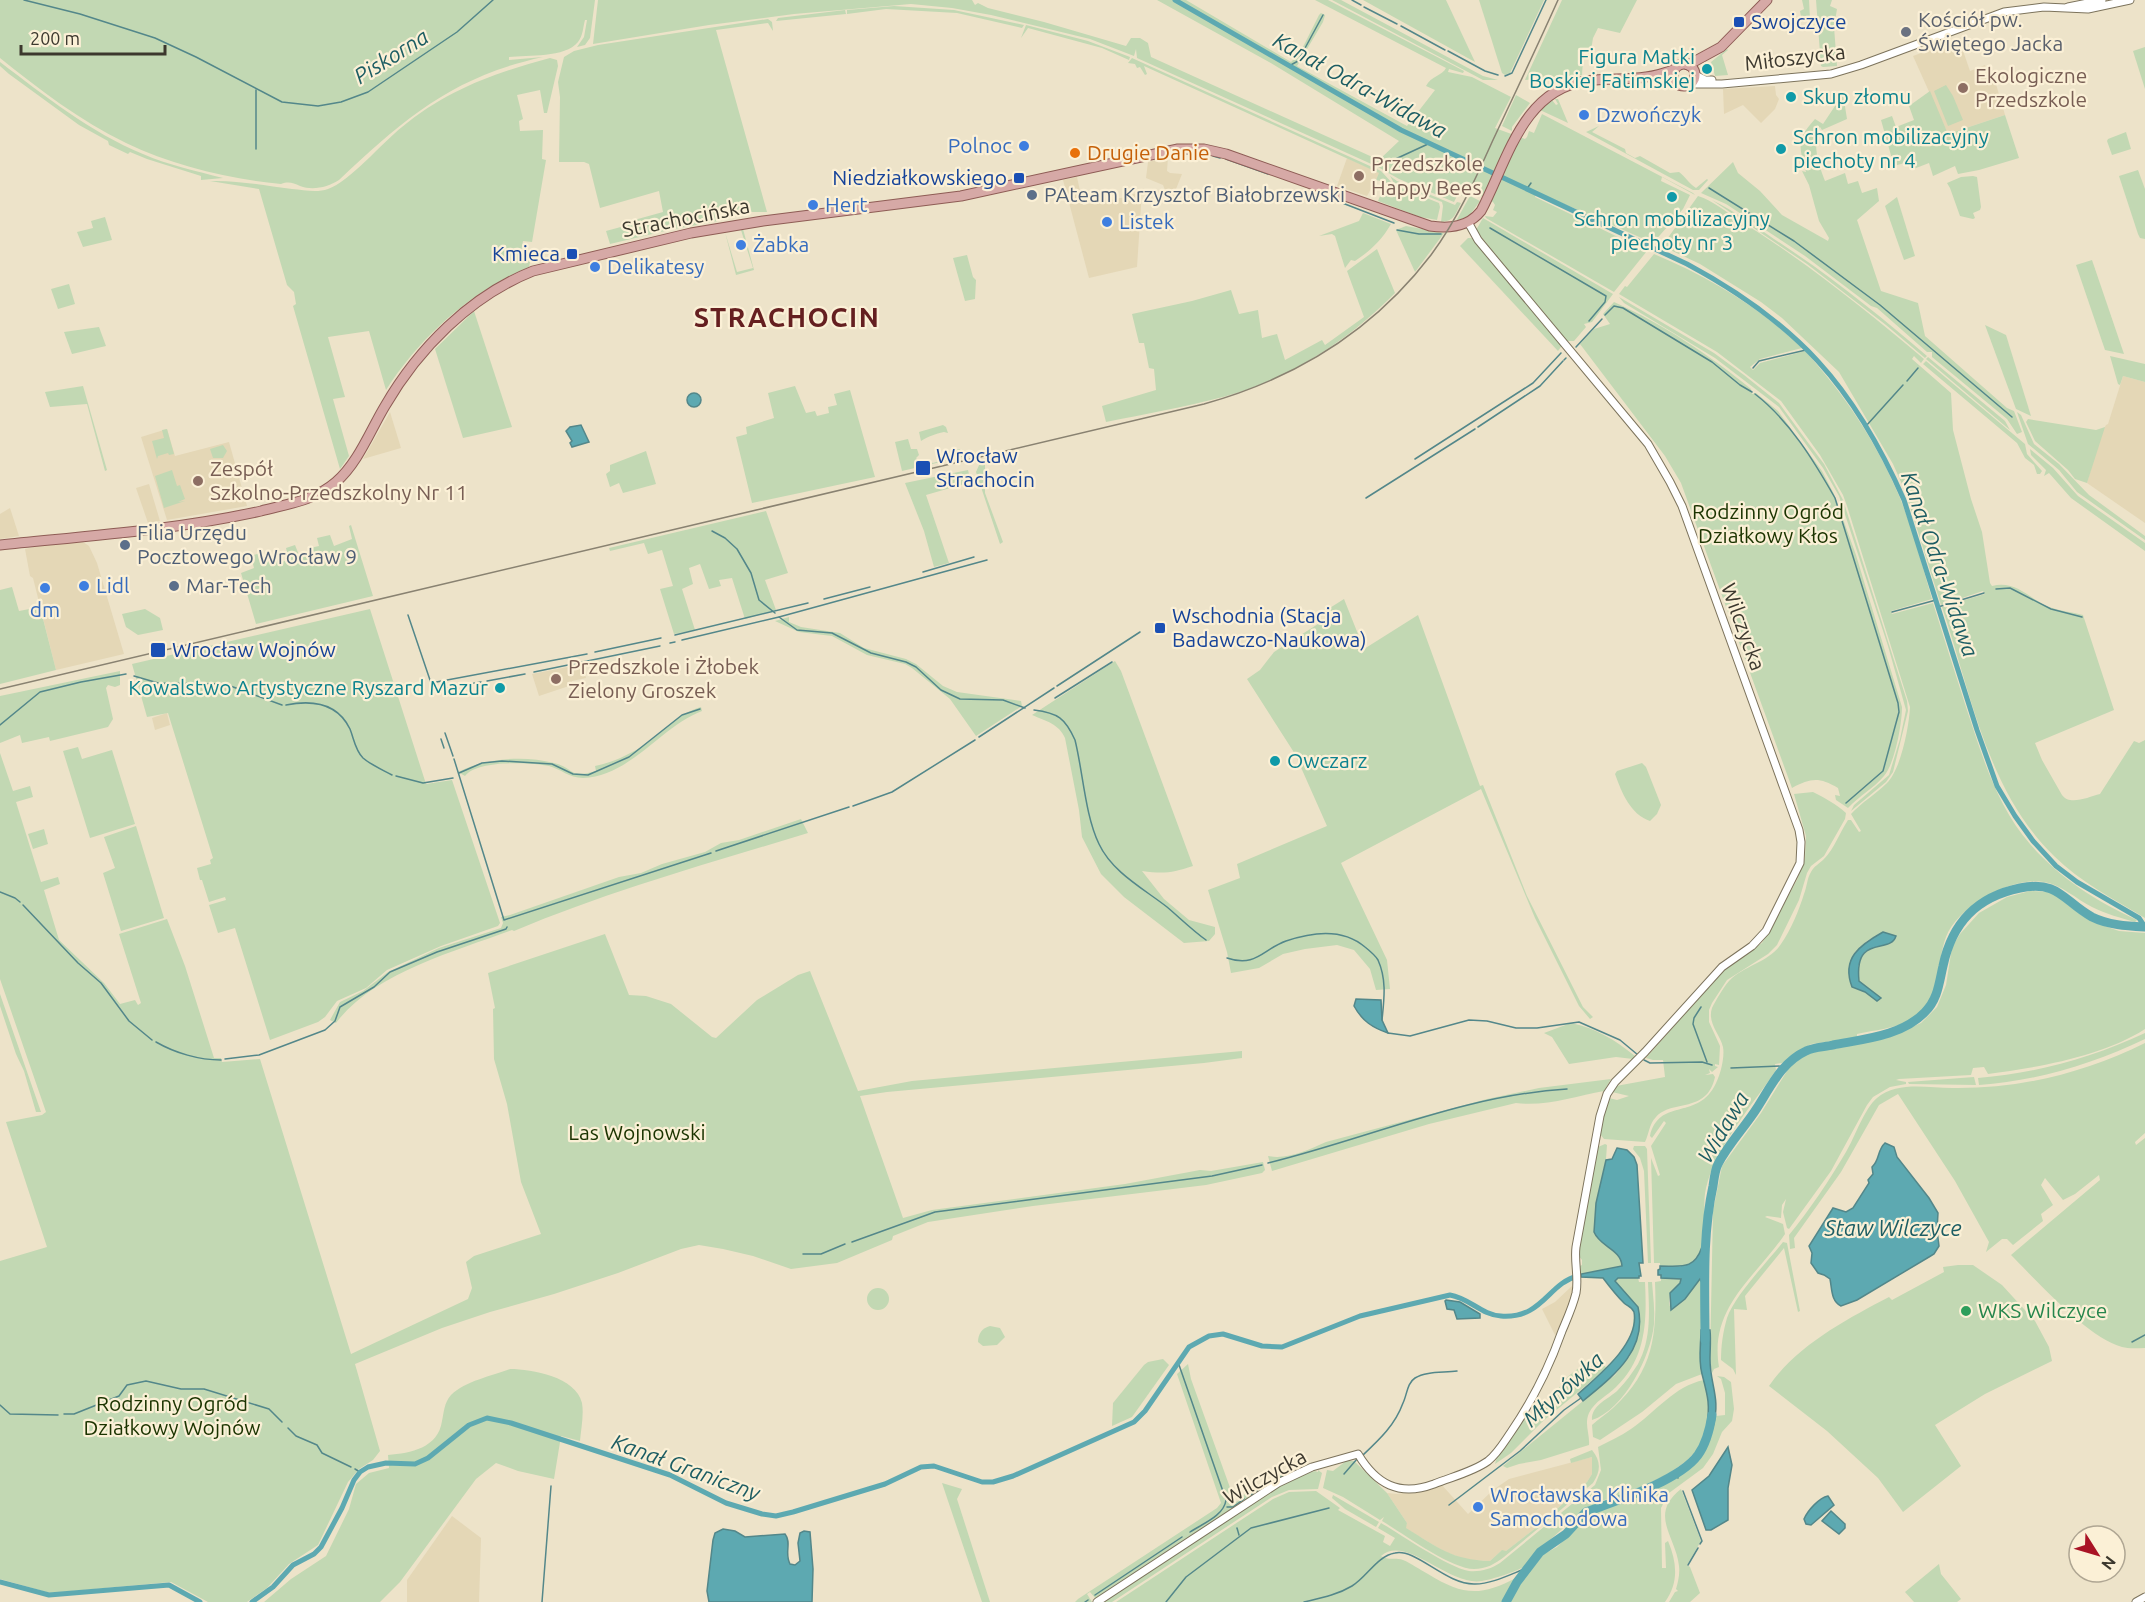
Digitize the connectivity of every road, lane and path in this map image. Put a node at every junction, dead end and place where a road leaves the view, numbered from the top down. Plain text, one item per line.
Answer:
1 (1767, 0) edge
2 (2102, 0) edge
3 (2130, 0) edge
4 (2065, 7) junction
5 (1692, 74) junction
6 (1673, 75) junction
7 (1468, 222) junction
8 (0, 545) edge
9 (2145, 1597) edge
10 (1097, 1602) edge
11 (2136, 1602) edge

1 - 5 main road
2 - 4 street, Miłoszycka
3 - 4 street, Miłoszycka
4 - 5 street, Miłoszycka
5 - 6 main road
5 - 6 main road
6 - 7 main road
7 - 8 main road, Strachocińska
7 - 10 street, Wilczycka
9 - 11 street

